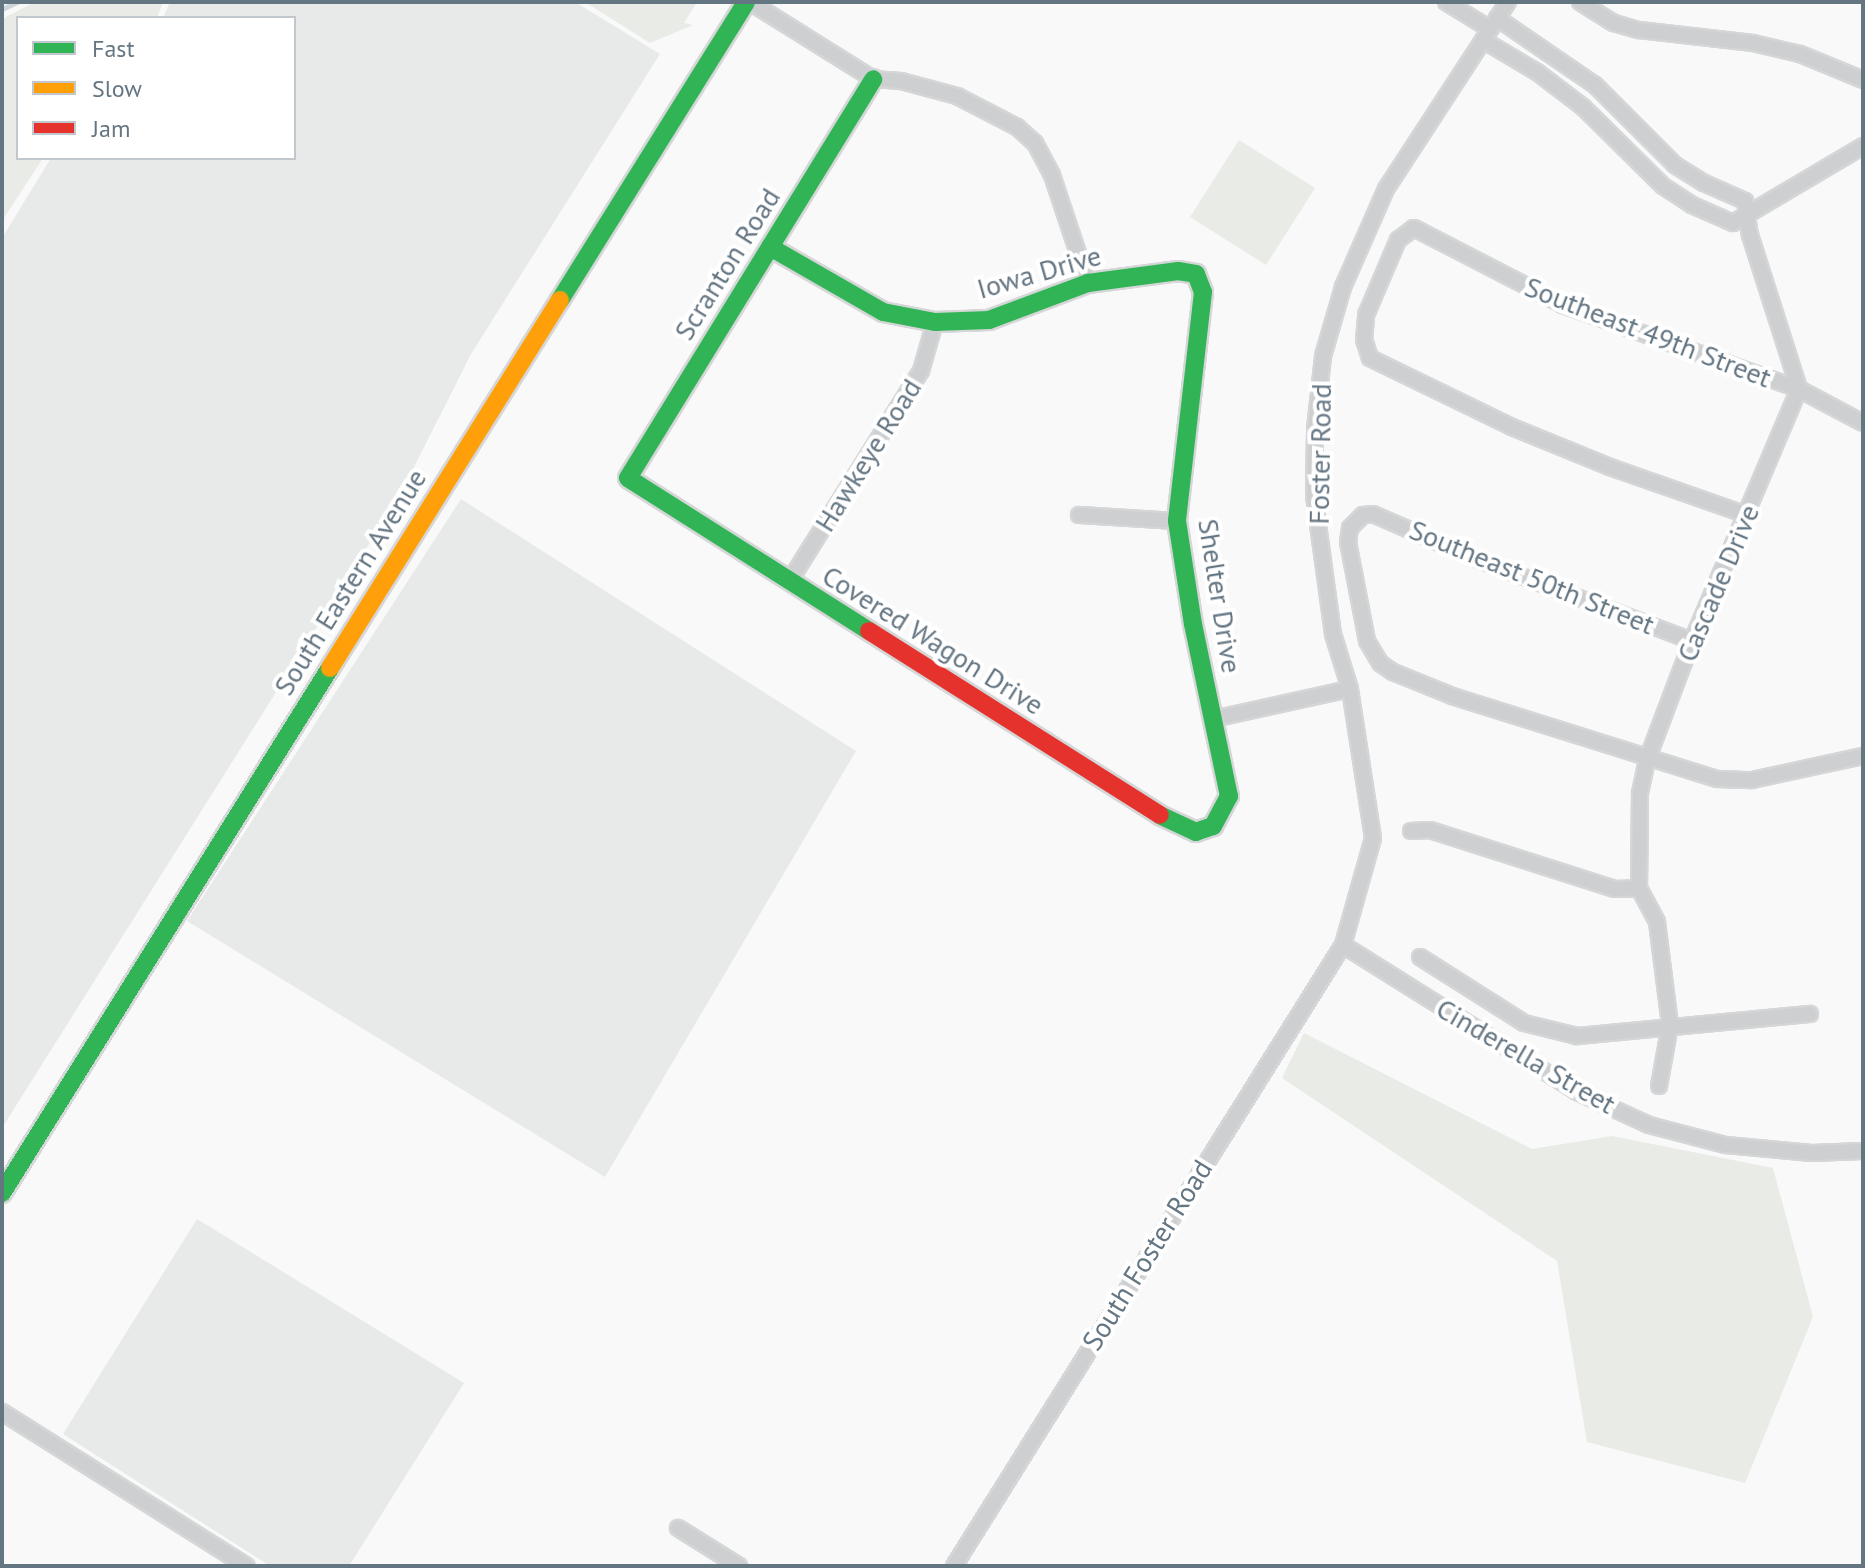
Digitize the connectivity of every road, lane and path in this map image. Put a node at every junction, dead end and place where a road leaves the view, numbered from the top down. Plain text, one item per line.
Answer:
1 (748, 2) edge
2 (1446, 2) edge
3 (1508, 2) edge
4 (1580, 2) edge
5 (1490, 29) junction
6 (873, 79) junction
7 (1863, 80) edge
8 (1863, 146) edge
9 (1749, 217) junction
10 (770, 247) junction
11 (1196, 274) joint
12 (1088, 283) junction
13 (935, 322) junction
14 (1799, 389) junction
15 (1863, 423) edge
16 (628, 478) joint
17 (1079, 515) dead end
18 (1747, 515) junction
19 (1177, 521) junction
20 (789, 582) junction
21 (1692, 641) junction
22 (1350, 689) junction
23 (1213, 719) junction
24 (1863, 756) edge
25 (1647, 760) junction
26 (1213, 826) joint
27 (1411, 831) dead end
28 (1639, 888) junction
29 (1343, 945) junction
30 (1420, 957) dead end
31 (1810, 1014) dead end
32 (1670, 1025) junction
33 (1659, 1086) dead end
34 (1863, 1151) edge
35 (2, 1193) edge
36 (2, 1412) edge
37 (678, 1528) dead end
38 (247, 1566) edge
39 (739, 1566) edge
40 (954, 1566) edge

1 - 6 street
1 - 35 street, South Eastern Avenue
2 - 5 street
3 - 5 street, Foster Road
4 - 7 street
5 - 9 street
5 - 9 street
5 - 22 street, Foster Road
6 - 10 street, Scranton Road
6 - 12 street
8 - 9 street
9 - 14 street
10 - 13 street, Iowa Drive
10 - 16 street, Scranton Road
11 - 12 street, Iowa Drive
11 - 19 street, Shelter Drive
12 - 13 street, Iowa Drive
13 - 20 street, Hawkeye Road
14 - 15 street
14 - 18 street, Cascade Drive
14 - 18 street, Southeast 49th Street
16 - 20 street, Covered Wagon Drive
17 - 19 street
18 - 21 street, Cascade Drive
19 - 23 street, Shelter Drive
20 - 26 street, Covered Wagon Drive
21 - 25 street, Cascade Drive
21 - 25 street, Southeast 50th Street
22 - 23 street
22 - 29 street, Foster Road
23 - 26 street, Shelter Drive
24 - 25 street
25 - 28 street, Cascade Drive
27 - 28 street
28 - 32 street, Cascade Drive
29 - 34 street, Cinderella Street
29 - 40 street, South Foster Road
30 - 32 street
31 - 32 street
32 - 33 street, Cascade Drive
36 - 38 street
37 - 39 street

